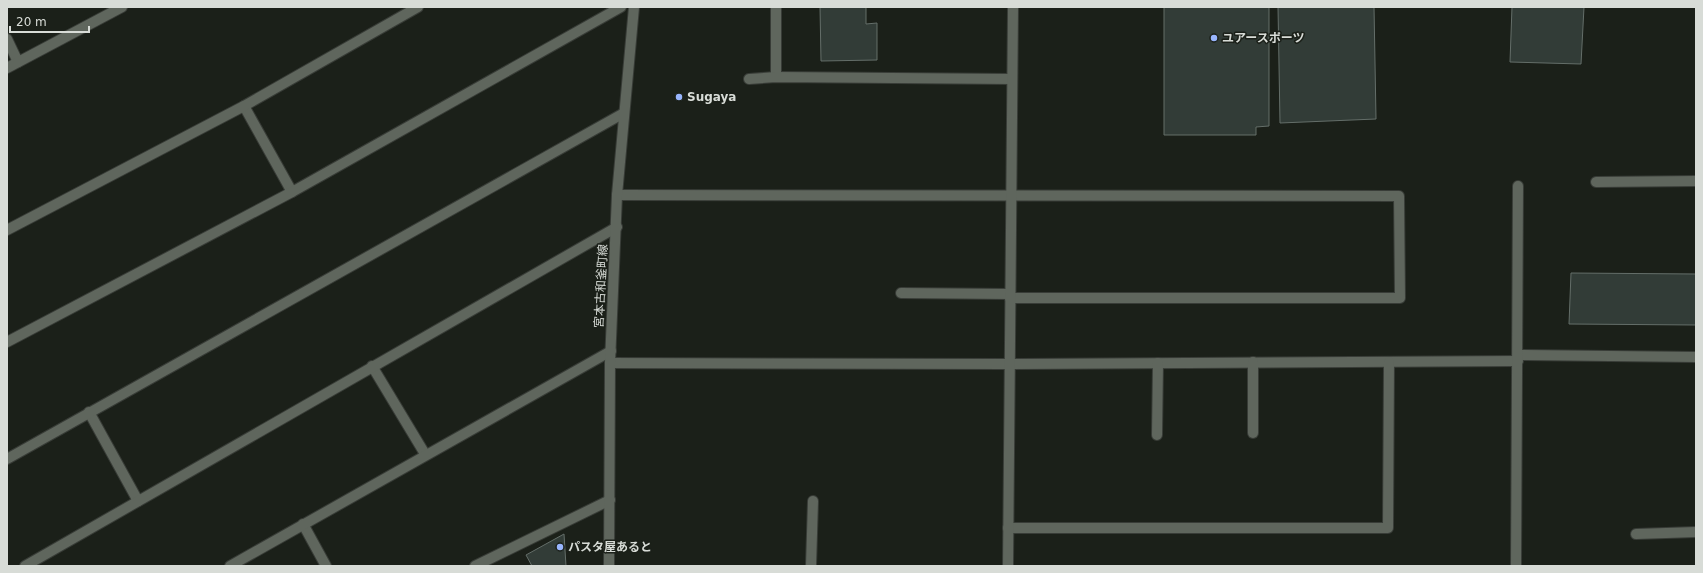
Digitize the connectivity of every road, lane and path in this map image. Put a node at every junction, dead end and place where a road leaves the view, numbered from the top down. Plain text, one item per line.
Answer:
1 (122, 7) edge
2 (418, 7) edge
3 (621, 7) edge
4 (634, 7) edge
5 (776, 7) edge
6 (1013, 7) edge
7 (7, 39) edge
8 (18, 62) junction
9 (7, 68) edge
10 (776, 77) junction
11 (749, 79) dead end
12 (1012, 79) junction
13 (244, 106) junction
14 (624, 113) junction
15 (1696, 181) edge
16 (1596, 182) dead end
17 (1518, 186) dead end
18 (292, 192) junction
19 (617, 195) junction
20 (1011, 196) junction
21 (617, 227) junction
22 (7, 230) edge
23 (901, 293) dead end
24 (1010, 296) junction
25 (7, 342) edge
26 (611, 351) junction
27 (1696, 357) edge
28 (1518, 358) junction
29 (1158, 362) junction
30 (1253, 362) junction
31 (1389, 362) junction
32 (610, 363) junction
33 (1009, 364) junction
34 (372, 366) junction
35 (89, 412) junction
36 (1252, 433) dead end
37 (1157, 435) dead end
38 (425, 454) junction
39 (7, 459) edge
40 (610, 500) junction
41 (138, 501) junction
42 (813, 501) dead end
43 (303, 524) junction
44 (1008, 528) junction
45 (1696, 532) edge
46 (1636, 534) dead end
47 (25, 566) edge
48 (230, 566) edge
49 (326, 566) edge
50 (475, 566) edge
51 (609, 566) edge
52 (811, 566) edge
53 (1008, 566) edge
54 (1516, 566) edge

1 - 8 street
2 - 13 street
3 - 18 street
4 - 14 street, 宮本古和釜町線
5 - 10 street
6 - 12 street
7 - 8 street
8 - 9 street
10 - 11 street
10 - 12 street
12 - 20 street
13 - 18 street
13 - 22 street
14 - 19 street, 宮本古和釜町線
14 - 35 street
15 - 16 street
17 - 28 street
18 - 25 street
19 - 20 street
19 - 21 street, 宮本古和釜町線
20 - 24 street
20 - 24 street
21 - 26 street, 宮本古和釜町線
21 - 34 street
23 - 24 street
24 - 33 street
26 - 32 street, 宮本古和釜町線
26 - 38 street
27 - 28 street
28 - 31 street
28 - 54 street
29 - 30 street
29 - 33 street
29 - 37 street
30 - 31 street
30 - 36 street
31 - 44 street
32 - 33 street
32 - 40 street, 宮本古和釜町線
33 - 44 street
34 - 38 street
34 - 41 street
35 - 39 street
35 - 41 street
38 - 43 street
40 - 50 street
40 - 51 street, 宮本古和釜町線
41 - 47 street
42 - 52 street
43 - 48 street
43 - 49 street
44 - 53 street
45 - 46 street

